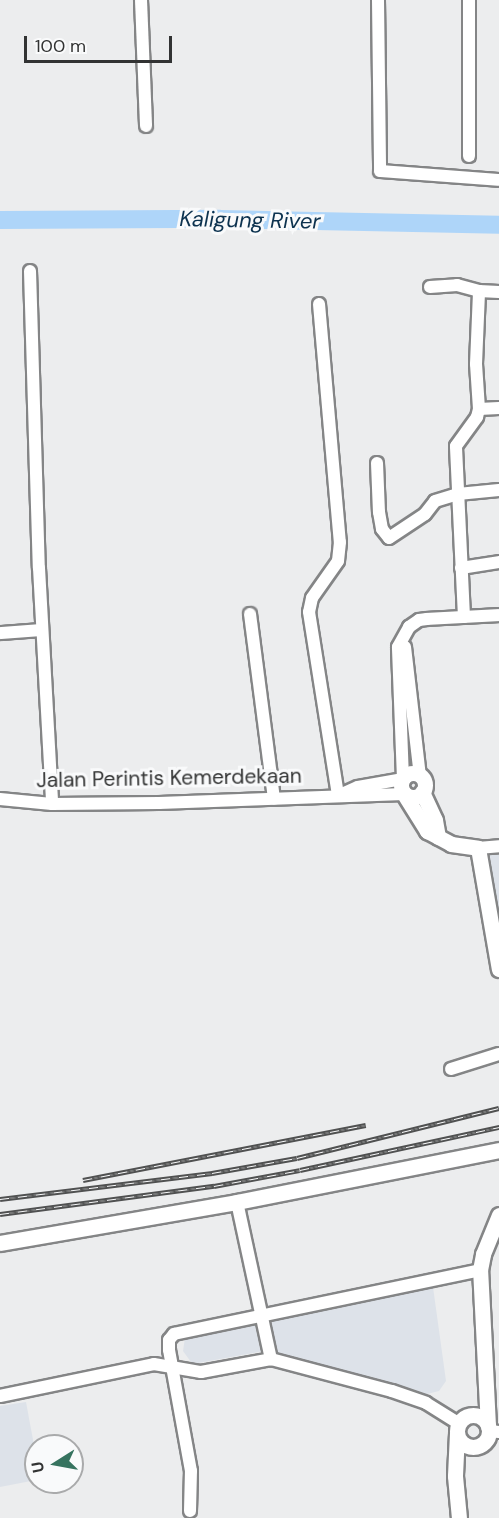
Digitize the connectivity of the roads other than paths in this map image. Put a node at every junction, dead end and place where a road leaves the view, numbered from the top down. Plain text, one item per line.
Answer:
1 (141, 0) edge
2 (378, 0) edge
3 (469, 0) edge
4 (146, 126) dead end
5 (469, 156) dead end
6 (499, 180) edge
7 (30, 271) dead end
8 (430, 287) dead end
9 (479, 291) junction
10 (499, 292) edge
11 (319, 304) dead end
12 (499, 408) edge
13 (479, 409) junction
14 (376, 463) dead end
15 (499, 490) edge
16 (458, 494) junction
17 (499, 562) edge
18 (461, 568) junction
19 (250, 614) dead end
20 (499, 615) edge
21 (464, 617) junction
22 (499, 626) edge
23 (42, 630) junction
24 (0, 633) edge
25 (402, 641) junction
26 (421, 784) junction
27 (404, 786) junction
28 (338, 796) junction
29 (274, 798) junction
30 (0, 800) edge
31 (52, 804) junction
32 (438, 837) junction
33 (499, 846) edge
34 (478, 848) junction
35 (499, 969) edge
36 (499, 1054) edge
37 (451, 1069) dead end
38 (499, 1150) edge
39 (237, 1202) junction
40 (499, 1215) edge
41 (0, 1243) edge
42 (480, 1270) junction
43 (263, 1315) junction
44 (271, 1359) junction
45 (172, 1366) junction
46 (487, 1383) junction
47 (0, 1396) edge
48 (459, 1426) junction
49 (492, 1430) edge
50 (477, 1447) junction
51 (455, 1476) junction
52 (190, 1511) dead end
53 (459, 1518) edge

1 - 4 street
2 - 6 street
3 - 5 street
7 - 23 street
8 - 9 street
9 - 10 street
9 - 13 street
11 - 28 street
12 - 13 street
13 - 16 street
14 - 16 street
15 - 16 street
16 - 18 street
17 - 18 street
18 - 21 street
19 - 29 street
20 - 21 street
20 - 22 street
21 - 25 street
23 - 24 street
23 - 31 street
25 - 26 street
25 - 27 street
26 - 27 street, Jalan Perintis Kemerdekaan
26 - 32 street
27 - 28 street, Jalan Perintis Kemerdekaan
27 - 32 street
28 - 29 street, Jalan Perintis Kemerdekaan
29 - 31 street, Jalan Perintis Kemerdekaan
30 - 31 street, Jalan Perintis Kemerdekaan
32 - 34 street
33 - 34 street
34 - 35 street
36 - 37 street
38 - 39 street
39 - 41 street
39 - 43 street
40 - 42 street
42 - 43 street
42 - 46 street
43 - 44 street
43 - 45 street
44 - 45 street
44 - 48 street
45 - 47 street
45 - 52 street
46 - 48 street
46 - 49 street
48 - 49 street
48 - 50 street
48 - 51 street
49 - 50 street
50 - 51 street
51 - 53 street

